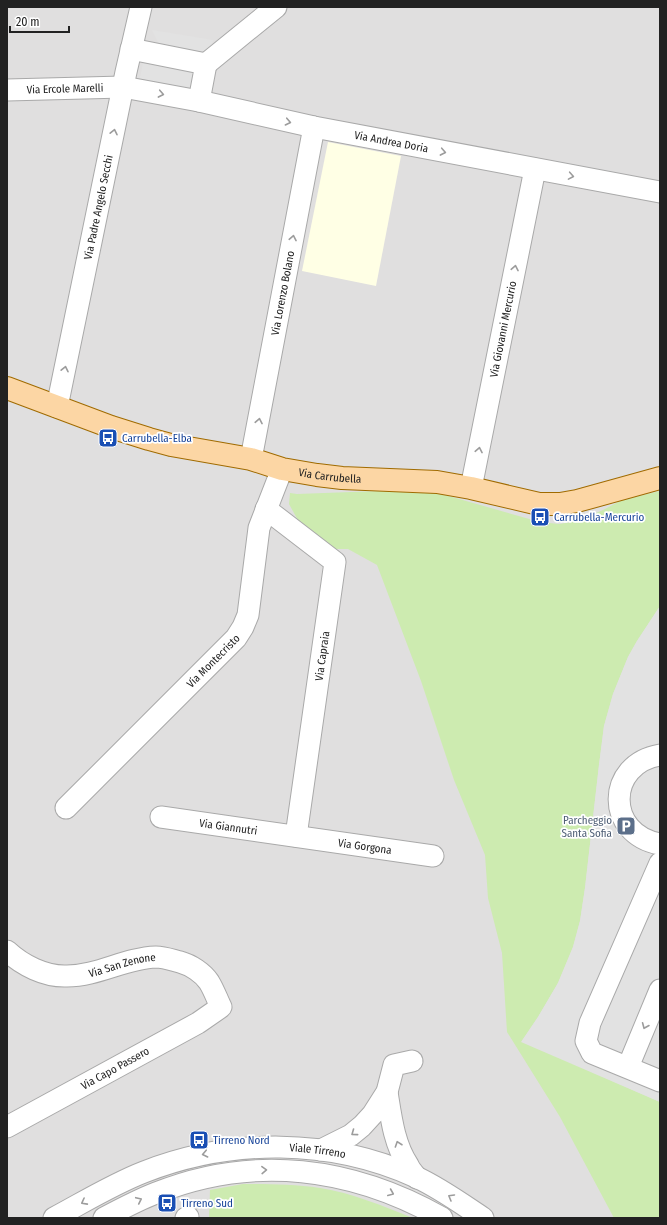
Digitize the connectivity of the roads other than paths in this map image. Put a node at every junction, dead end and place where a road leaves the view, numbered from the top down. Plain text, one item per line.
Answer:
1 (141, 7) edge
2 (276, 7) edge
3 (131, 49) junction
4 (206, 64) junction
5 (123, 87) junction
6 (7, 90) edge
7 (199, 101) junction
8 (314, 127) junction
9 (535, 169) junction
10 (660, 192) edge
11 (7, 388) edge
12 (57, 407) junction
13 (251, 459) junction
14 (282, 470) junction
15 (660, 478) edge
16 (471, 488) junction
17 (266, 509) junction
18 (660, 755) edge
19 (66, 808) dead end
20 (161, 817) dead end
21 (296, 836) junction
22 (660, 844) edge
23 (433, 856) dead end
24 (660, 863) edge
25 (7, 951) edge
26 (660, 990) edge
27 (221, 1007) joint
28 (412, 1061) dead end
29 (628, 1067) junction
30 (660, 1081) edge
31 (387, 1092) junction
32 (7, 1127) edge
33 (321, 1150) junction
34 (423, 1181) junction
35 (420, 1205) junction
36 (54, 1218) edge
37 (104, 1218) edge
38 (442, 1218) edge
39 (483, 1218) edge

1 - 3 street, Via Padre Angelo Secchi
2 - 4 street
3 - 4 street
3 - 5 street, Via Padre Angelo Secchi
4 - 7 street
5 - 6 street, Via Ercole Marelli
5 -> 7 street, Via Andrea Doria
12 -> 5 street, Via Padre Angelo Secchi
7 -> 8 street, Via Andrea Doria
8 -> 9 street, Via Andrea Doria
13 -> 8 street, Via Lorenzo Bolano
9 -> 10 street, Via Andrea Doria
16 -> 9 street, Via Giovanni Mercurio
11 - 12 main road, Via Carrubella
12 - 13 main road, Via Carrubella
13 - 14 main road, Via Carrubella
14 - 16 main road, Via Carrubella
14 - 17 street, Via Montecristo
15 - 16 main road, Via Carrubella
17 - 19 street, Via Montecristo
17 - 21 street, Via Capraia
18 - 22 street
20 - 21 street, Via Giannutri
21 - 23 street, Via Gorgona
24 - 29 street
25 - 27 street, Via San Zenone
26 -> 29 street
27 - 32 street, Via Capo Passero
28 - 31 street
29 - 30 street
31 -> 33 street
34 -> 31 street
33 - 34 street, Viale Tirreno
33 -> 36 street, Viale Tirreno
34 - 35 street
39 -> 34 street, Viale Tirreno
37 -> 35 street, Viale Tirreno
35 - 38 street, Viale Tirreno

